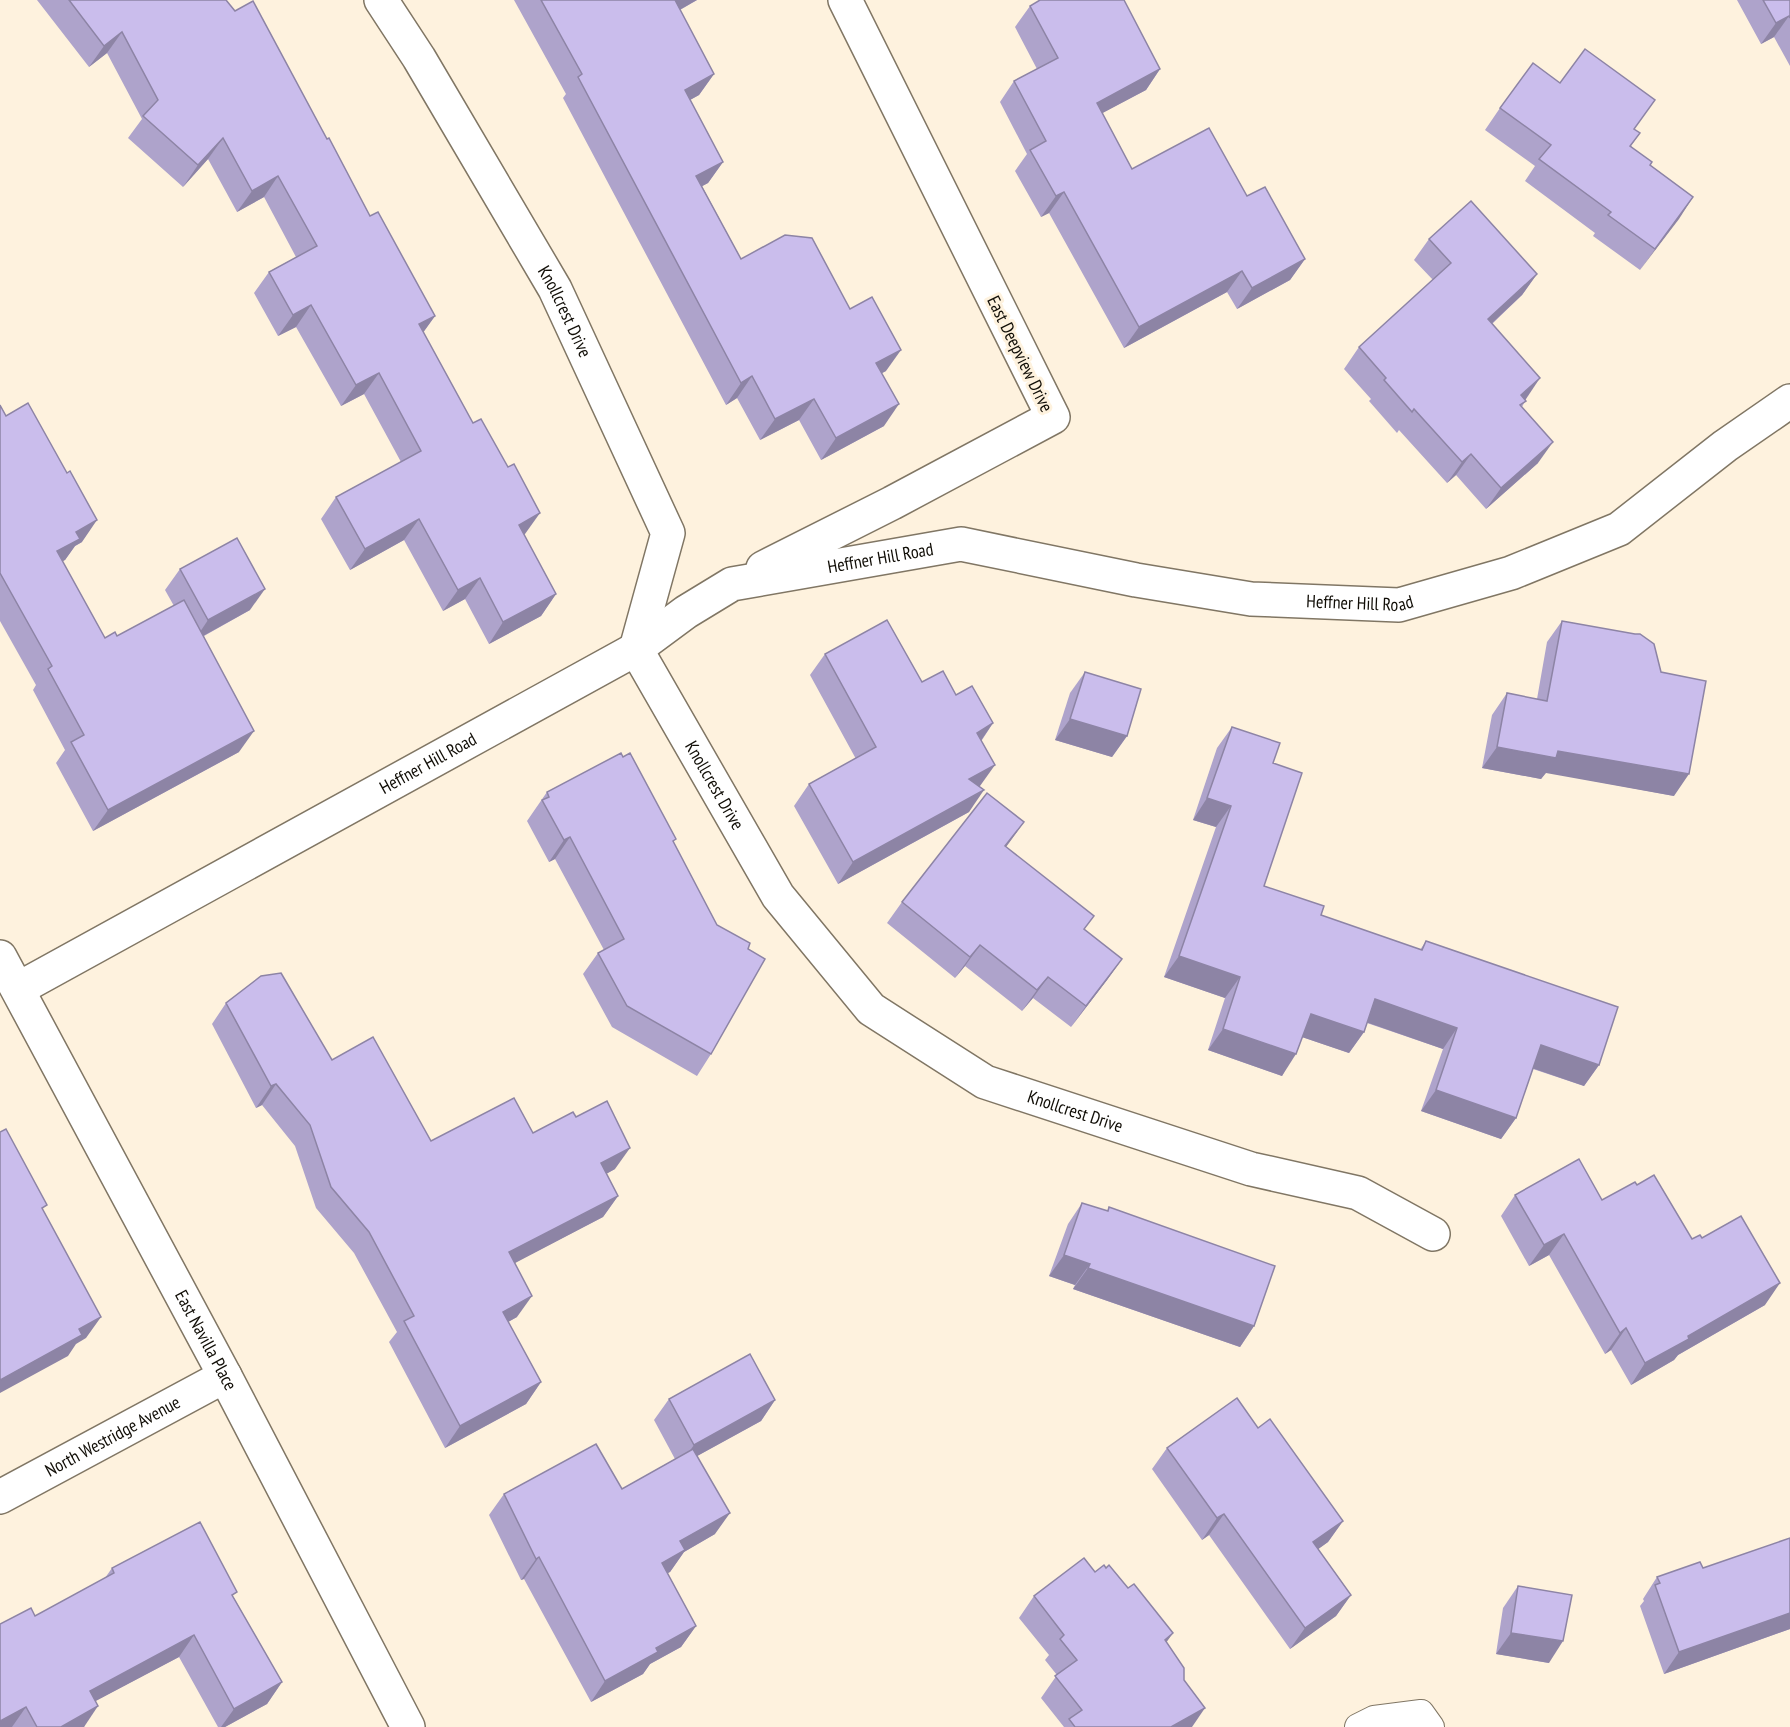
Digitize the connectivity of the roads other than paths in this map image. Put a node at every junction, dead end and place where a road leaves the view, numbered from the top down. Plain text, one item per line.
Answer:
1 (381, 0) edge
2 (845, 0) edge
3 (1790, 401) edge
4 (732, 584) junction
5 (636, 649) junction
6 (0, 957) edge
7 (18, 989) junction
8 (1433, 1234) dead end
9 (225, 1376) junction
10 (0, 1497) edge
11 (408, 1727) edge
12 (1358, 1727) edge
13 (1431, 1727) edge

1 - 5 street, Knollcrest Drive
2 - 4 street, East Deepview Drive
3 - 4 street, Heffner Hill Road
4 - 5 street, Heffner Hill Road
5 - 7 street, Heffner Hill Road
5 - 8 street, Knollcrest Drive
6 - 7 street, East Navilla Place
7 - 9 street, East Navilla Place
9 - 10 street, North Westridge Avenue
9 - 11 street, East Navilla Place
12 - 13 lane

